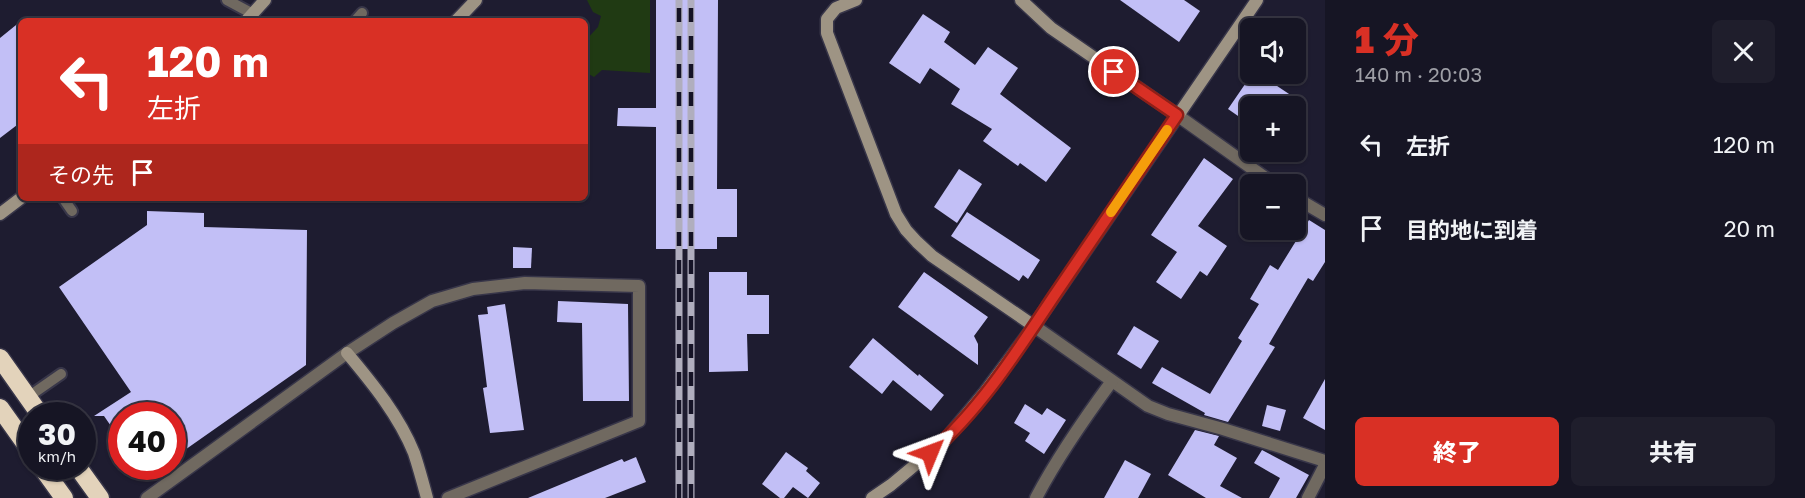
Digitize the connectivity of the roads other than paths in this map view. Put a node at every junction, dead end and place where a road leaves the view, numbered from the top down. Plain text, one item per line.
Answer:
1 (227, 0) edge
2 (265, 0) edge
3 (476, 0) edge
4 (856, 0) edge
5 (1021, 0) edge
6 (1257, 0) edge
7 (249, 18) edge
8 (459, 18) edge
9 (1177, 115) junction
10 (1260, 174) edge
11 (18, 200) edge
12 (65, 201) edge
13 (1306, 204) edge
14 (72, 211) dead end
15 (0, 214) edge
16 (1325, 215) edge
17 (1034, 326) junction
18 (347, 354) junction
19 (0, 358) edge
20 (62, 375) dead end
21 (1112, 381) junction
22 (28, 398) junction
23 (31, 402) edge
24 (0, 408) edge
25 (18, 433) edge
26 (1325, 463) edge
27 (51, 480) edge
28 (87, 480) edge
29 (64, 498) edge
30 (100, 498) edge
31 (147, 498) edge
32 (427, 498) edge
33 (448, 498) edge
34 (872, 498) edge
35 (1036, 498) edge
36 (1308, 498) edge

1 - 7 lane
2 - 7 street
3 - 8 street
4 - 17 street
5 - 9 street
6 - 9 street
9 - 10 street
9 - 17 street
11 - 15 street
12 - 14 lane
13 - 16 street
17 - 21 street
17 - 34 street
18 - 31 street
18 - 32 street
18 - 33 street
19 - 22 highway
20 - 22 lane
21 - 26 street
21 - 35 street
22 - 23 highway
24 - 25 highway
26 - 36 street
27 - 29 highway
28 - 30 highway

